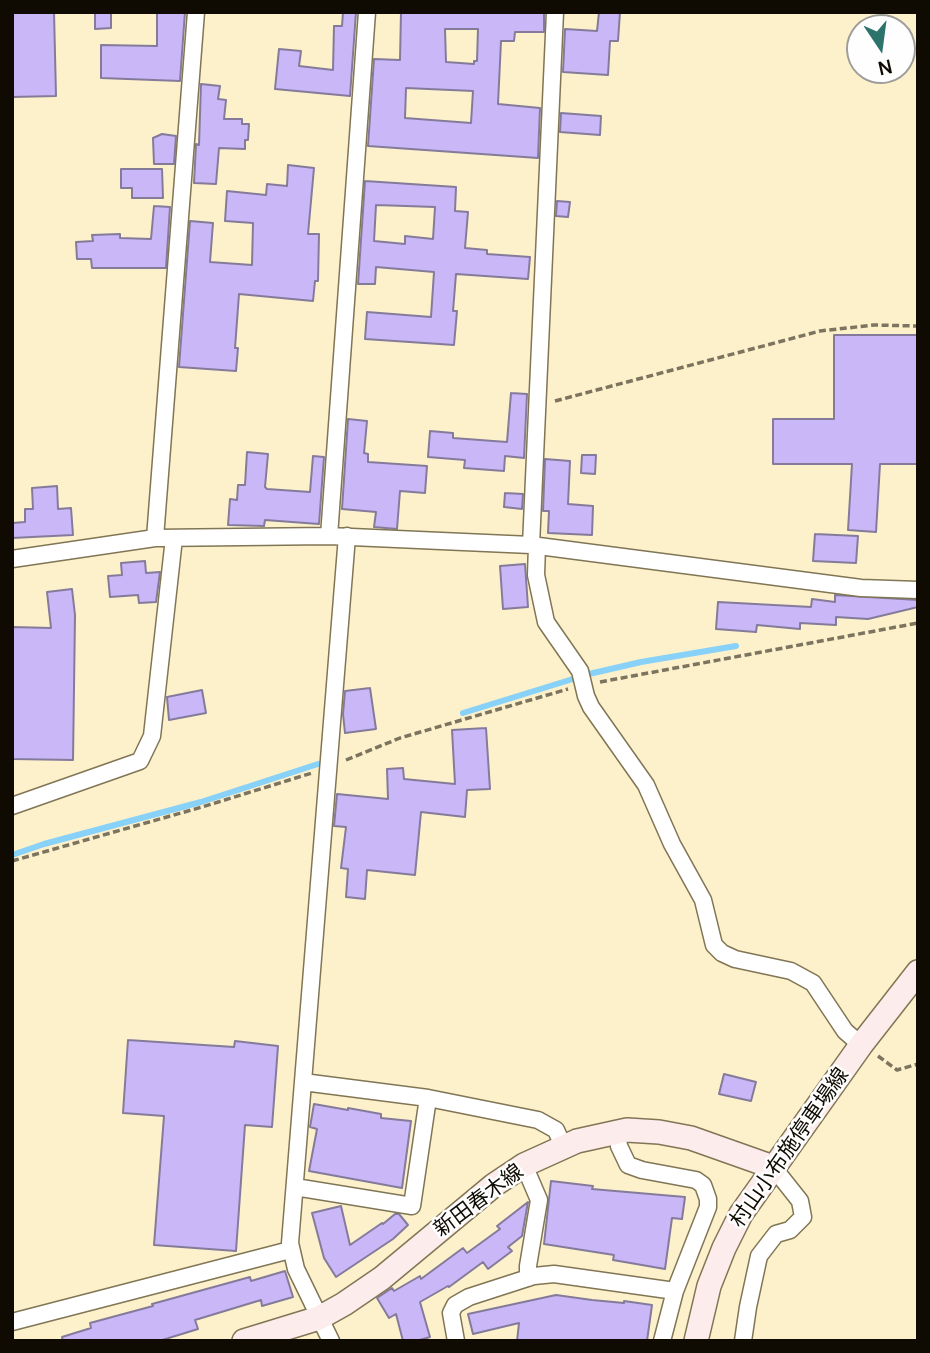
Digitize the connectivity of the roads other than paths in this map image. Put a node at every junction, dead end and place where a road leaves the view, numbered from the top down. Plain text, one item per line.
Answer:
1 (196, 12) edge
2 (367, 12) edge
3 (555, 12) edge
4 (330, 536) junction
5 (347, 537) junction
6 (155, 538) junction
7 (174, 538) junction
8 (534, 545) junction
9 (12, 559) edge
10 (918, 590) edge
11 (12, 806) edge
12 (918, 972) edge
13 (862, 1045) junction
14 (303, 1082) junction
15 (428, 1098) junction
16 (617, 1131) junction
17 (563, 1146) junction
18 (524, 1165) junction
19 (774, 1167) junction
20 (295, 1187) junction
21 (290, 1250) junction
22 (528, 1278) junction
23 (675, 1292) junction
24 (319, 1318) junction
25 (12, 1322) edge
26 (244, 1341) edge
27 (331, 1341) edge
28 (456, 1341) edge
29 (662, 1341) edge
30 (696, 1341) edge
31 (743, 1341) edge

1 - 6 street
2 - 4 street
3 - 8 street
4 - 5 street
4 - 7 street
5 - 8 street
5 - 14 street
6 - 7 street
6 - 9 street
7 - 11 street
8 - 10 street
8 - 13 street
12 - 13 main road, 村山小布施停車場線
13 - 19 main road, 村山小布施停車場線
14 - 15 street
14 - 20 street
15 - 17 street
15 - 20 street
16 - 17 main road, 新田春木線
16 - 19 main road, 新田春木線
16 - 23 street
17 - 18 main road, 新田春木線
18 - 22 street
18 - 24 main road, 新田春木線
19 - 30 main road, 村山小布施停車場線
19 - 31 street
20 - 21 street
21 - 24 street
21 - 25 street
22 - 23 street
22 - 28 street
23 - 29 street
24 - 26 main road, 新田春木線
24 - 27 street

